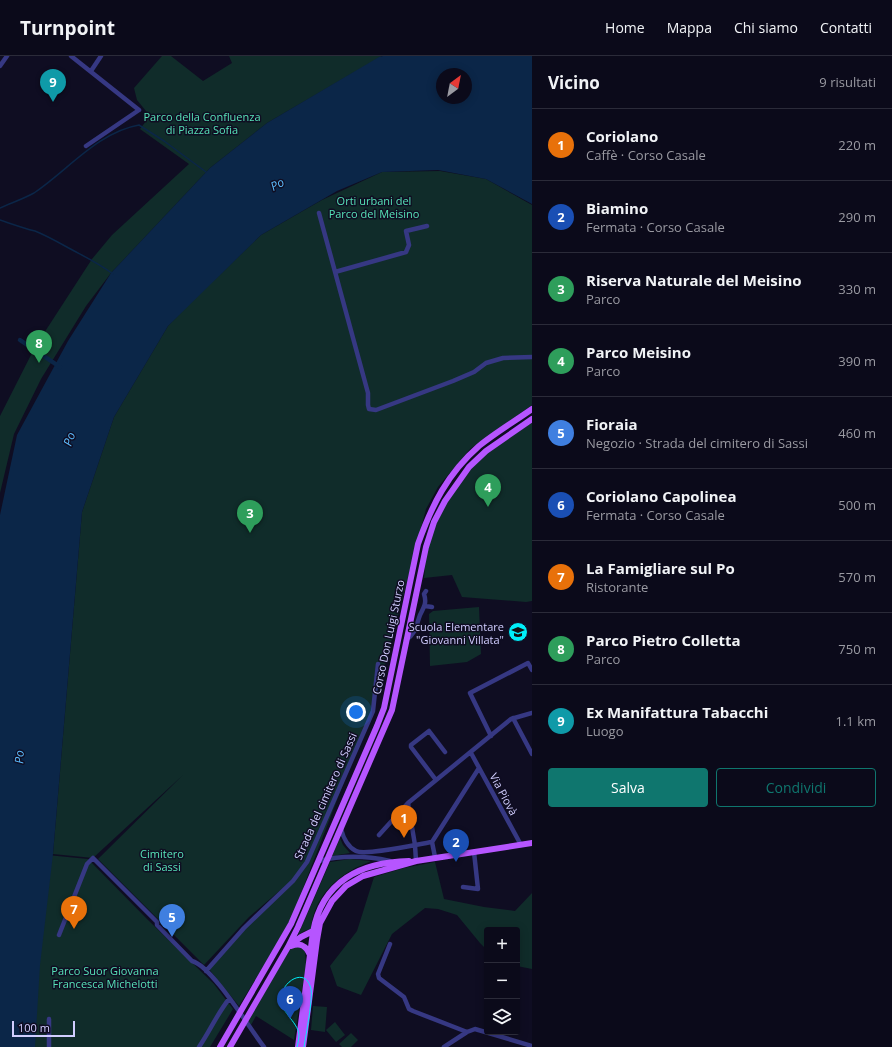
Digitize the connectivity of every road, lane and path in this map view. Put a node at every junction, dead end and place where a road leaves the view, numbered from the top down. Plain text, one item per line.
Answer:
1 (7, 56) edge
2 (72, 56) edge
3 (101, 56) edge
4 (0, 66) edge
5 (91, 70) junction
6 (86, 146) dead end
7 (318, 213) dead end
8 (427, 226) dead end
9 (335, 272) junction
10 (532, 357) edge
11 (532, 409) edge
12 (532, 419) edge
13 (426, 591) dead end
14 (425, 606) junction
15 (432, 607) dead end
16 (406, 640) junction
17 (378, 664) dead end
18 (532, 670) edge
19 (532, 713) edge
20 (513, 718) junction
21 (492, 736) junction
22 (445, 752) dead end
23 (471, 753) junction
24 (532, 754) edge
25 (479, 768) junction
26 (436, 780) junction
27 (408, 803) junction
28 (341, 829) junction
29 (379, 835) dead end
30 (432, 842) junction
31 (532, 843) edge
32 (415, 845) junction
33 (521, 845) junction
34 (358, 852) junction
35 (369, 852) junction
36 (474, 852) junction
37 (363, 857) junction
38 (435, 858) junction
39 (328, 859) junction
40 (319, 861) junction
41 (390, 861) junction
42 (416, 861) junction
43 (463, 888) dead end
44 (319, 926) junction
45 (313, 932) junction
46 (59, 935) dead end
47 (390, 944) dead end
48 (288, 947) junction
49 (310, 955) junction
50 (206, 971) junction
51 (229, 999) junction
52 (239, 1013) junction
53 (48, 1019) dead end
54 (245, 1021) junction
55 (467, 1032) junction
56 (532, 1046) edge
57 (49, 1047) edge
58 (199, 1047) edge
59 (220, 1047) edge
60 (230, 1047) edge
61 (264, 1047) edge
62 (298, 1047) edge
63 (303, 1047) edge
64 (444, 1047) edge

1 - 4 street
2 - 5 street
3 - 5 street
5 - 6 street
7 - 9 street
8 - 9 street
9 - 10 street
11 - 40 main road, Corso Don Luigi Sturzo
12 - 16 main road, Corso Don Luigi Sturzo
13 - 14 street
14 - 15 street
14 - 16 street
16 - 28 main road, Corso Don Luigi Sturzo
17 - 50 street, Strada del cimitero di Sassi
18 - 21 street
19 - 20 street
20 - 21 street
20 - 24 street
21 - 23 street
22 - 26 street
23 - 25 street, Via Piovà
23 - 26 street
25 - 30 street
25 - 33 street, Via Piovà
26 - 27 street
27 - 29 street
27 - 32 street
28 - 34 street
28 - 39 main road, Corso Don Luigi Sturzo
30 - 32 street
30 - 38 street
31 - 33 main road
32 - 35 street
32 - 42 street
33 - 36 main road
34 - 35 street
34 - 37 street
35 - 37 street
36 - 38 main road
36 - 43 street
37 - 39 street
37 - 41 street
38 - 42 main road
39 - 40 street
39 - 48 main road, Corso Don Luigi Sturzo
40 - 52 main road, Corso Don Luigi Sturzo
41 - 42 main road
41 - 45 main road
42 - 44 main road
44 - 45 main road
44 - 63 main road
45 - 48 main road
45 - 49 main road
46 - 50 street
47 - 55 street
48 - 49 main road
48 - 54 main road, Corso Don Luigi Sturzo
49 - 62 main road
50 - 51 street
51 - 52 street
51 - 58 street
52 - 54 street
52 - 59 main road, Corso Don Luigi Sturzo
53 - 57 street
54 - 60 main road, Corso Don Luigi Sturzo
54 - 61 street
55 - 56 street
55 - 64 street

